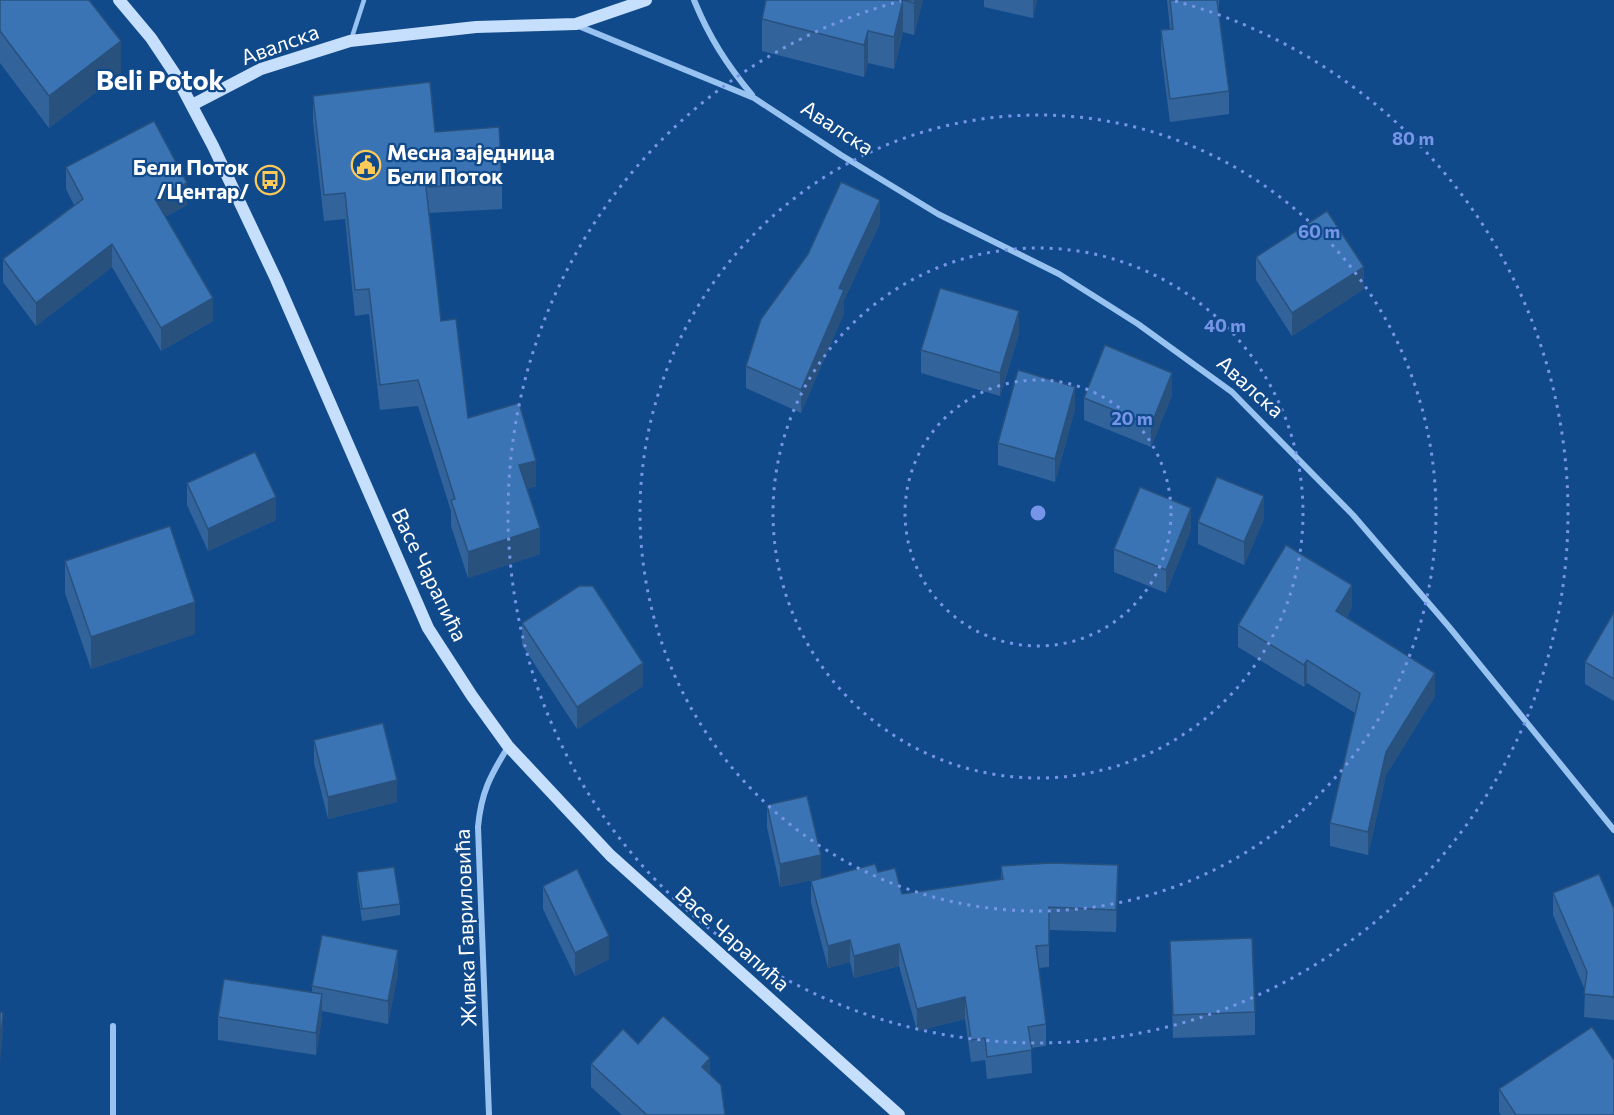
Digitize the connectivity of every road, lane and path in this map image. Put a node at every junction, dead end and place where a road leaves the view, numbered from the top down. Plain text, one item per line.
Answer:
1 (119, 0) edge
2 (364, 0) edge
3 (646, 0) edge
4 (694, 0) edge
5 (576, 24) junction
6 (350, 41) junction
7 (754, 98) junction
8 (192, 105) junction
9 (508, 746) junction
10 (1614, 830) edge
11 (113, 1026) dead end
12 (113, 1115) edge
13 (489, 1115) edge
14 (899, 1115) edge

1 - 8 street, Васе Чарапића
2 - 6 lane, Авалска
3 - 5 street, Авалска
4 - 7 street, Авалска
5 - 6 street, Авалска
5 - 7 street, Авалска
6 - 8 street, Авалска
7 - 10 street, Авалска
8 - 9 street, Васе Чарапића
9 - 13 street, Живка Гавриловића
9 - 14 street, Васе Чарапића
11 - 12 street

